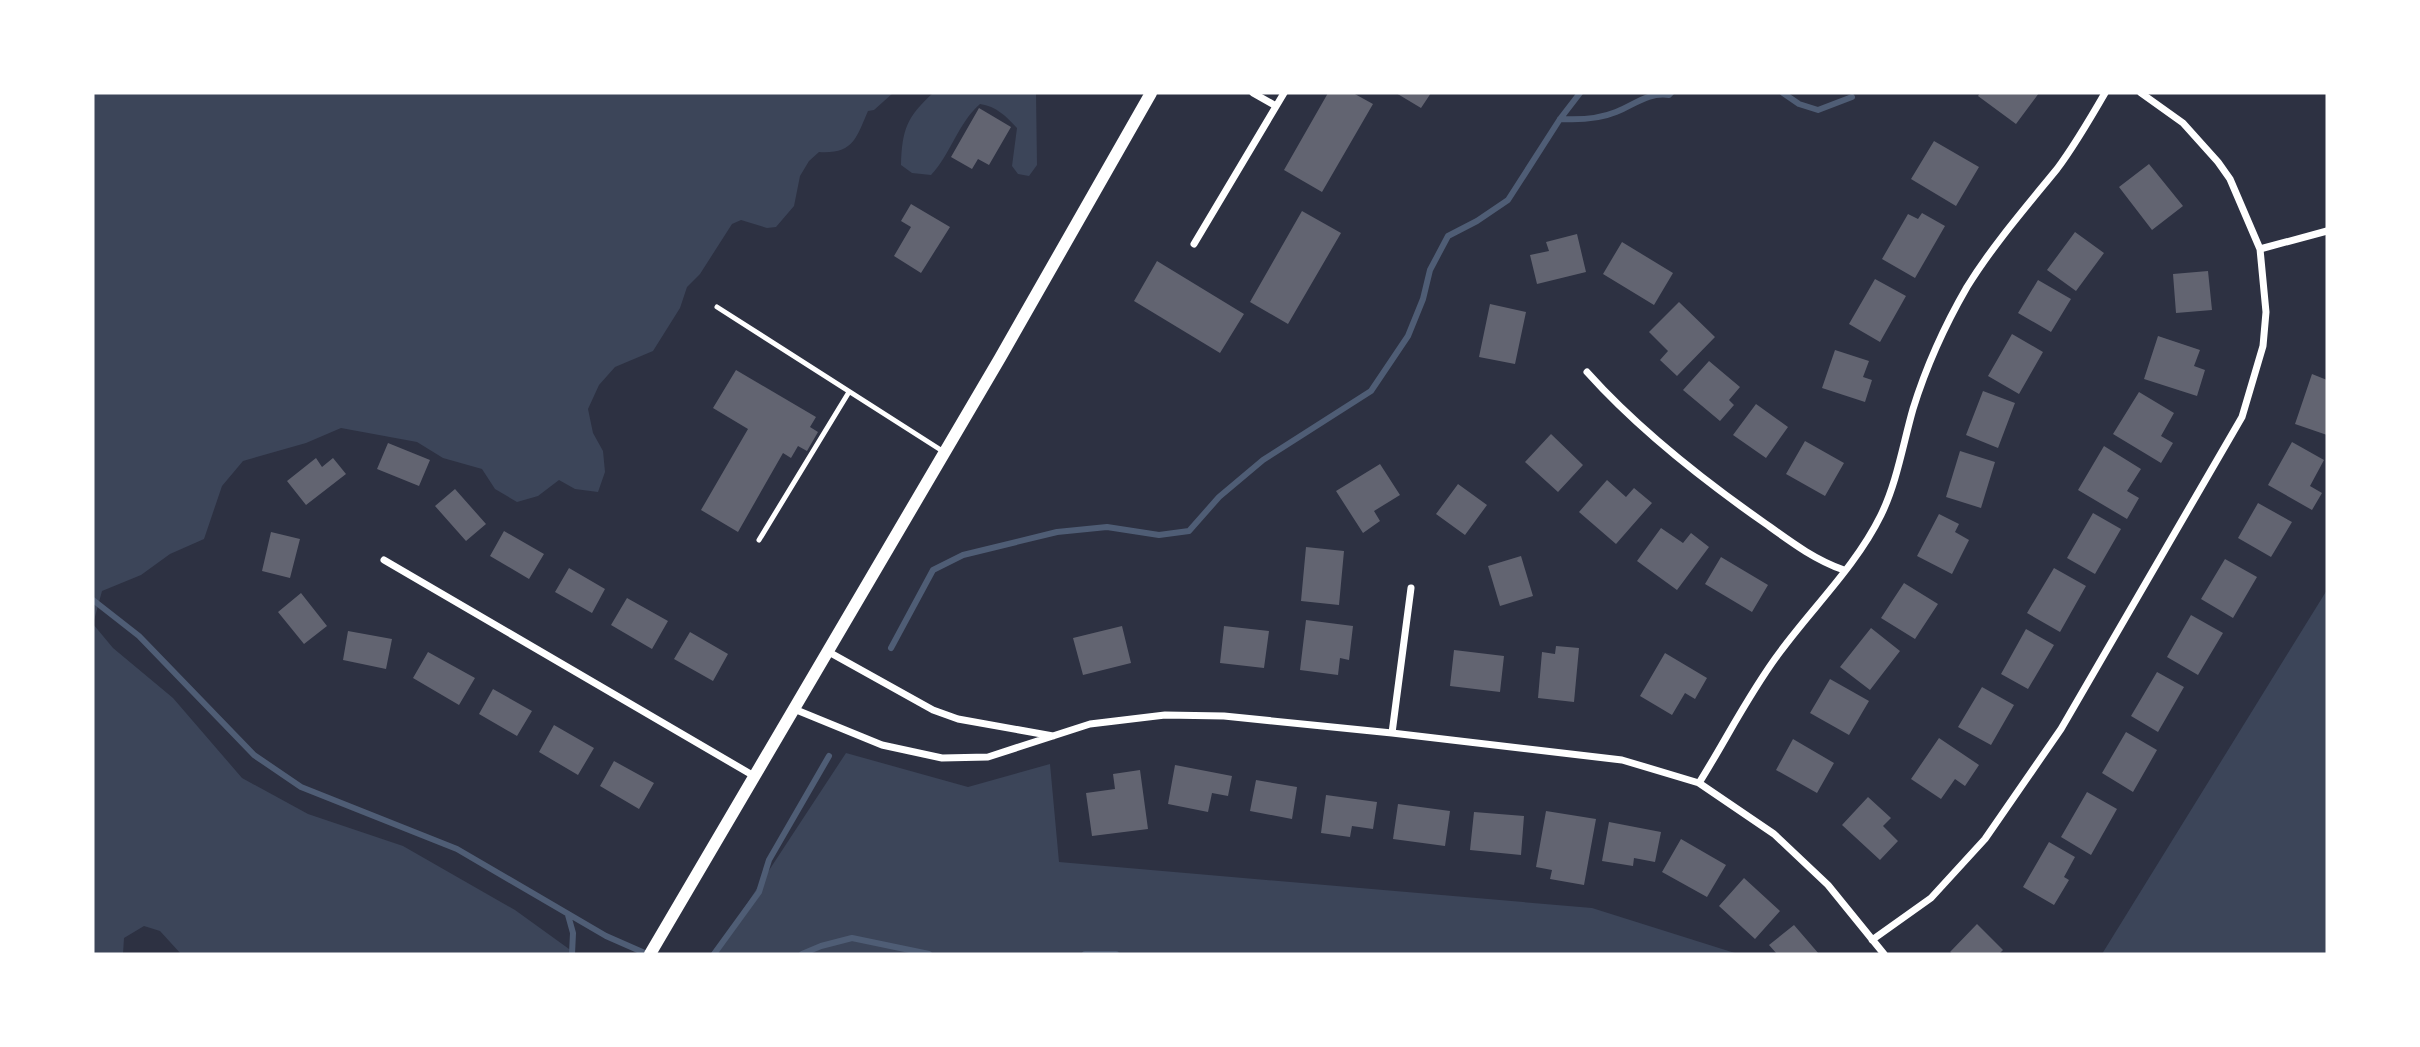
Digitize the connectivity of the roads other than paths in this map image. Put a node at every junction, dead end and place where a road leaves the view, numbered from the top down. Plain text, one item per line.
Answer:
1 (1151, 93) edge
2 (1253, 93) edge
3 (1284, 93) edge
4 (2105, 93) edge
5 (2141, 93) edge
6 (1276, 106) junction
7 (2327, 231) edge
8 (1194, 244) dead end
9 (2260, 249) junction
10 (717, 307) dead end
11 (1587, 372) dead end
12 (849, 392) junction
13 (944, 452) junction
14 (759, 540) dead end
15 (384, 561) dead end
16 (1844, 570) junction
17 (1411, 588) dead end
18 (827, 651) junction
19 (794, 709) junction
20 (1392, 733) junction
21 (1053, 736) junction
22 (754, 776) junction
23 (1699, 783) junction
24 (1872, 940) junction
25 (650, 954) edge
26 (1884, 954) edge

1 - 13 street
2 - 6 street
3 - 6 street
4 - 16 street
5 - 9 street
6 - 8 street
7 - 9 street
9 - 24 street
10 - 12 lane
11 - 16 street
12 - 13 lane
12 - 14 lane
13 - 18 street
15 - 22 street
16 - 23 street
17 - 20 street
18 - 19 street
18 - 21 street
19 - 21 street
19 - 22 street
20 - 21 street
20 - 23 street
22 - 25 street
23 - 24 street
24 - 26 street

